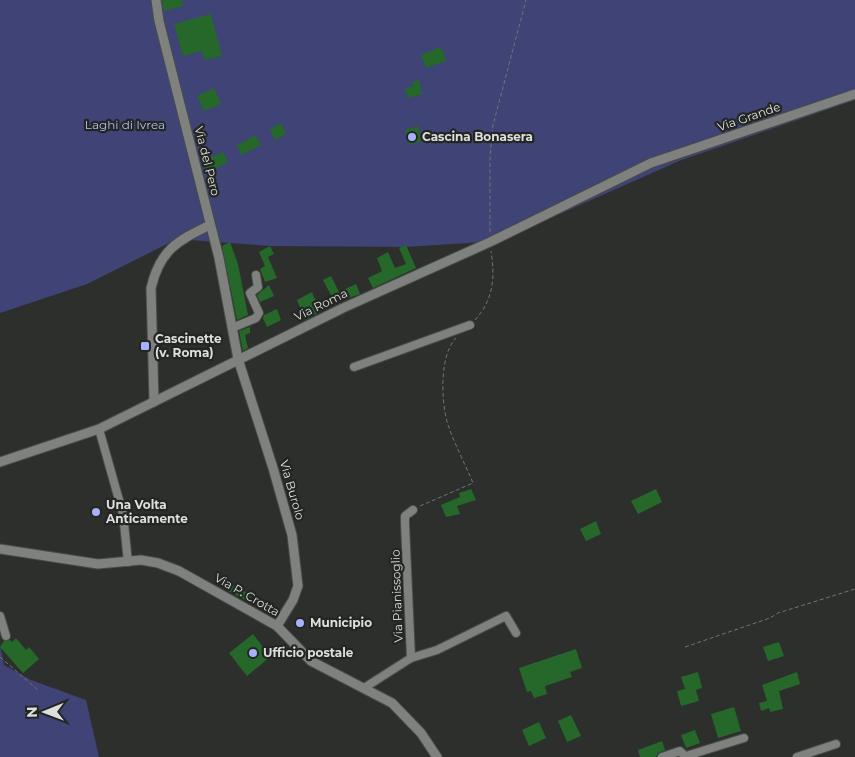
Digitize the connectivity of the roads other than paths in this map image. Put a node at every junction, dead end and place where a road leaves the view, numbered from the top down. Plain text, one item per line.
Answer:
1 (156, 0) edge
2 (855, 94) edge
3 (651, 163) joint
4 (210, 225) junction
5 (256, 275) dead end
6 (470, 325) road end
7 (232, 328) junction
8 (238, 359) junction
9 (354, 367) dead end
10 (154, 402) junction
11 (99, 429) junction
12 (0, 462) edge
13 (413, 510) road end
14 (0, 549) edge
15 (128, 562) junction
16 (0, 616) edge
17 (277, 626) junction
18 (516, 633) dead end
19 (6, 636) dead end
20 (410, 658) junction
21 (364, 688) junction
22 (744, 738) dead end
23 (836, 744) dead end
24 (437, 757) edge
25 (662, 757) edge
26 (686, 757) edge
27 (797, 757) edge

1 - 4 street, Via del Pero
2 - 3 street, Via Grande
3 - 8 street, Via Roma
4 - 7 street, Via del Pero
4 - 10 street
5 - 7 street
6 - 9 street
7 - 8 street, Via del Pero
8 - 10 street, Via Roma
8 - 17 street, Via Burolo
10 - 11 street, Via Roma
11 - 12 street, Via Roma
11 - 15 street
13 - 20 street, Via Pianissoglio
14 - 15 street, Via P. Crotta
15 - 17 street, Via P. Crotta
16 - 19 street
17 - 21 street, Via P. Crotta
18 - 20 street
20 - 21 street, Via Pianissoglio
21 - 24 street, Via P. Crotta
22 - 26 street
23 - 27 street
25 - 26 street

